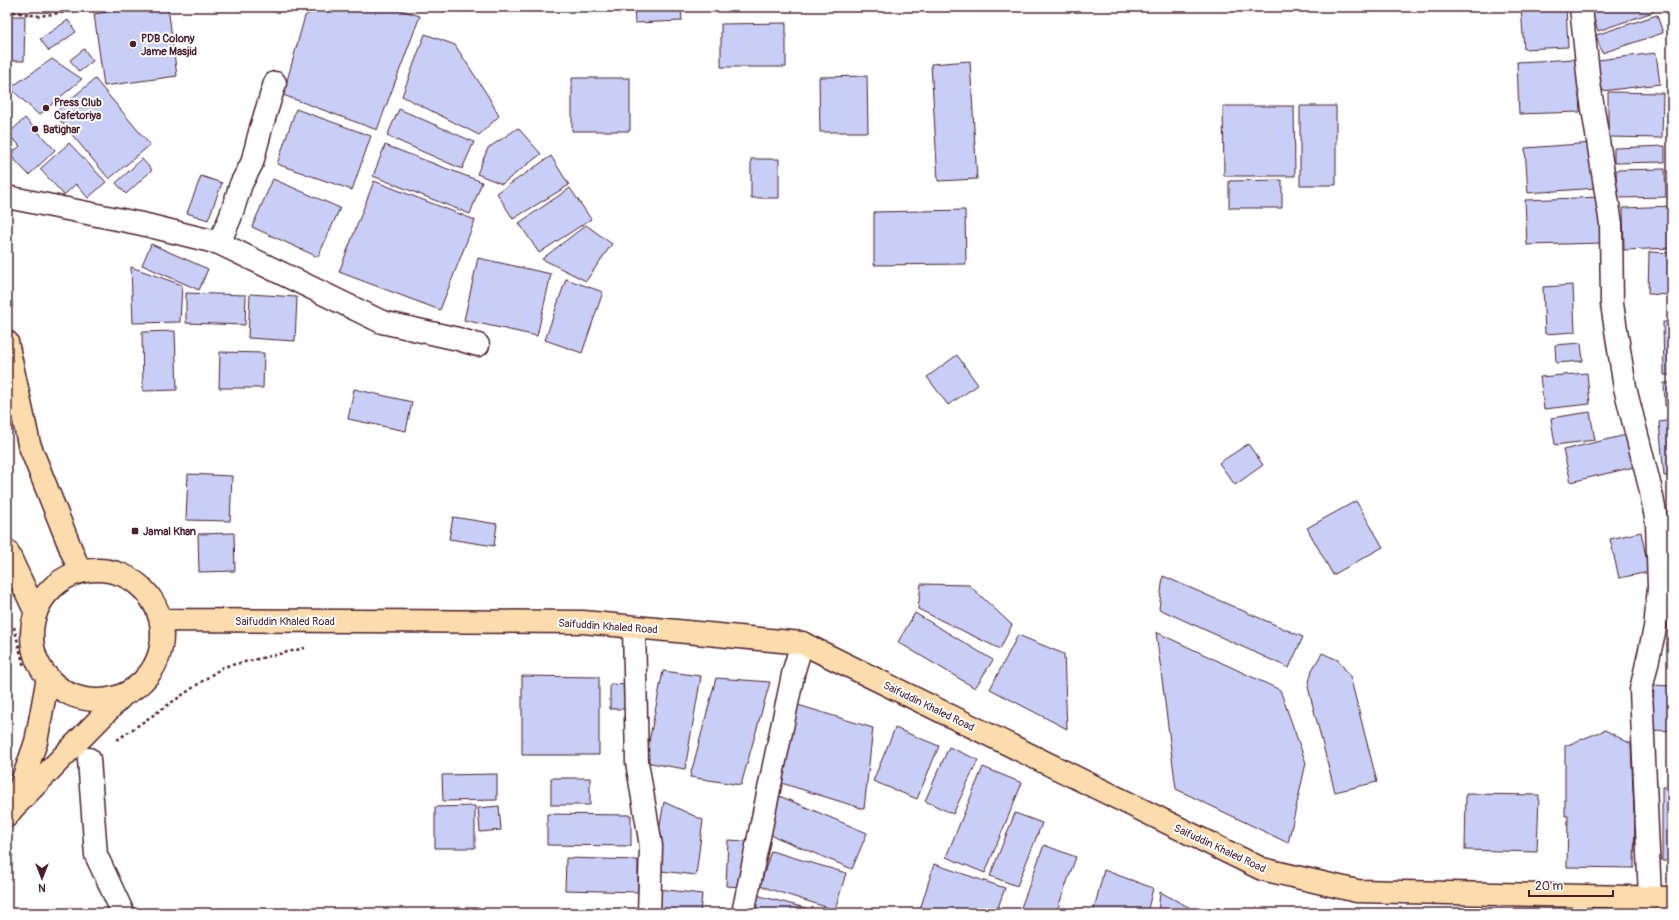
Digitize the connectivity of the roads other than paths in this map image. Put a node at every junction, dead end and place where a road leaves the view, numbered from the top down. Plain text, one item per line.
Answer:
1 (1581, 7) edge
2 (275, 83) dead end
3 (7, 197) edge
4 (219, 243) junction
5 (7, 342) edge
6 (478, 345) dead end
7 (7, 550) edge
8 (80, 572) junction
9 (36, 613) junction
10 (161, 620) junction
11 (634, 628) junction
12 (802, 643) junction
13 (48, 677) junction
14 (123, 695) junction
15 (89, 759) dead end
16 (10, 812) edge
17 (1650, 898) junction
18 (1672, 898) edge
19 (123, 913) edge
20 (649, 913) edge
21 (743, 913) edge

1 - 17 street
2 - 4 street
3 - 4 street
4 - 6 street
5 - 8 main road
7 - 9 main road
8 - 9 main road
8 - 10 main road
9 - 13 main road
10 - 11 main road, Saifuddin Khaled Road
10 - 14 main road
11 - 12 main road, Saifuddin Khaled Road
11 - 20 street
12 - 17 main road, Saifuddin Khaled Road
12 - 21 street
13 - 14 main road
13 - 16 main road
14 - 16 main road
15 - 19 street
17 - 18 main road, Saifuddin Khaled Road

